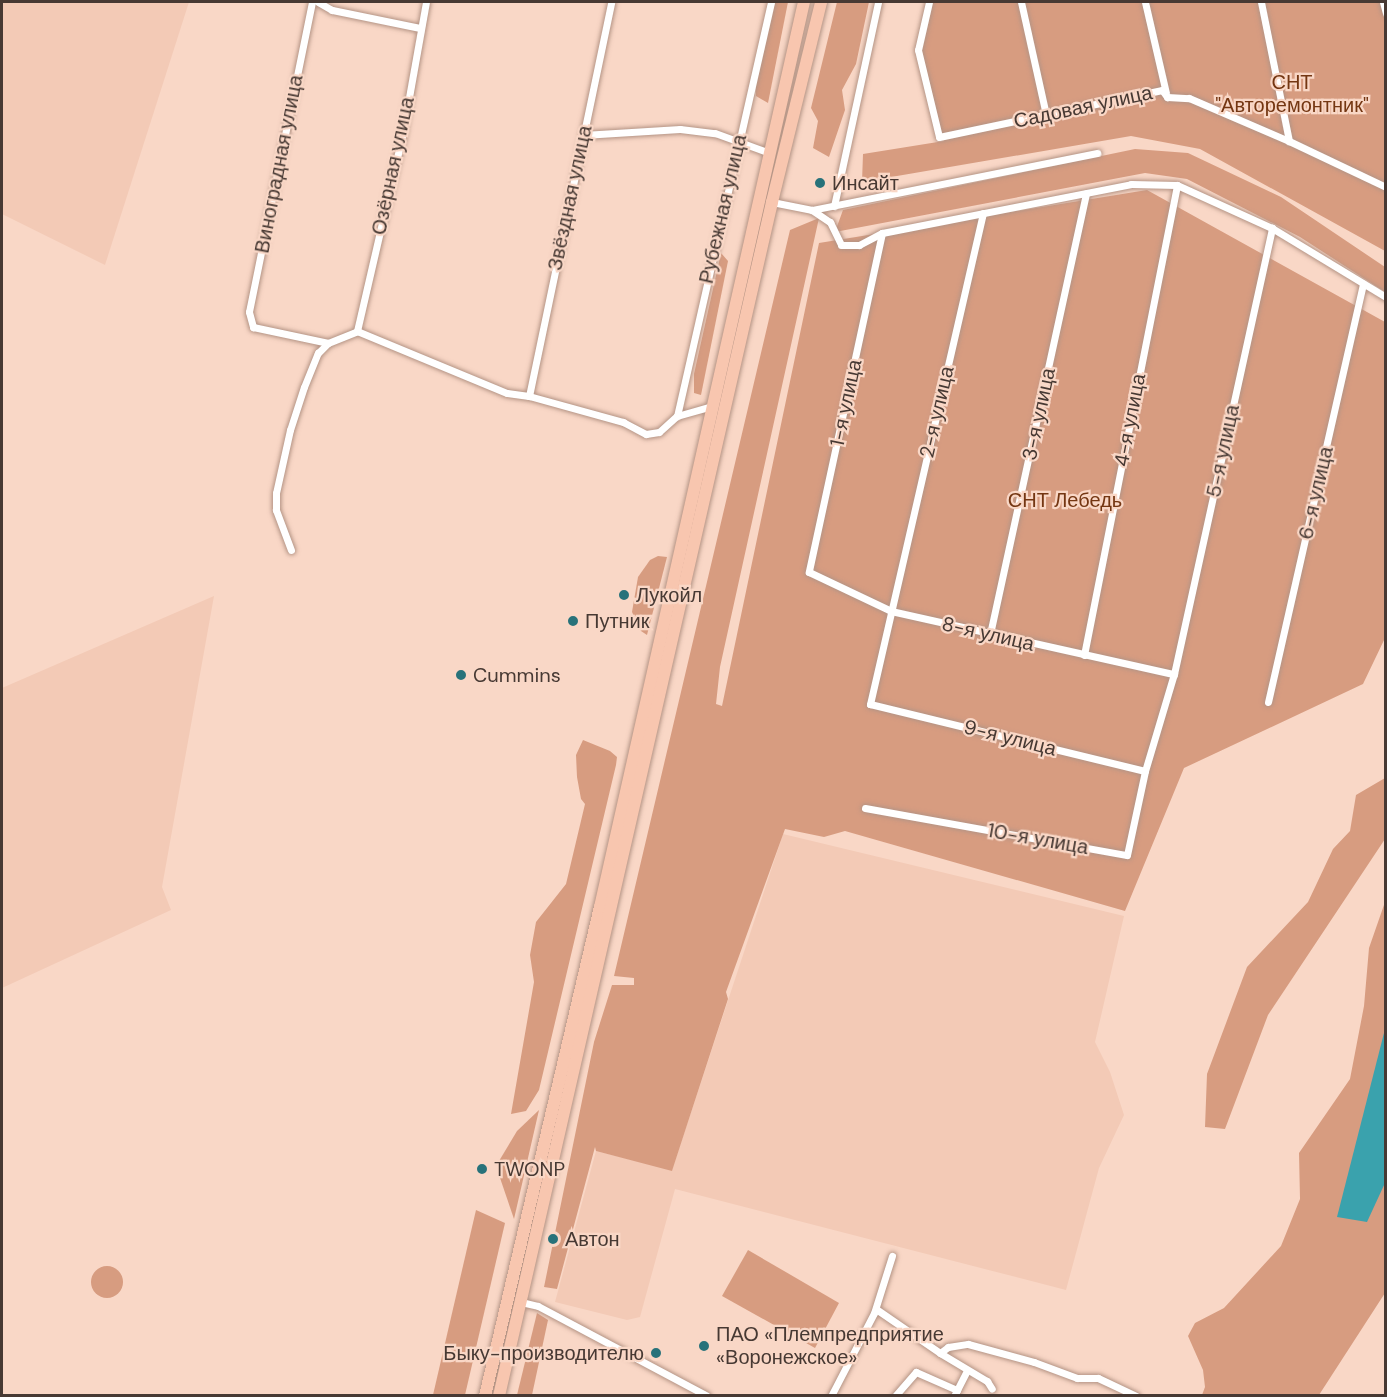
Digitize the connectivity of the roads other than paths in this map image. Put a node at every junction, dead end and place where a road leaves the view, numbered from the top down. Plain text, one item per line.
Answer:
1 (312, 2) edge
2 (318, 2) edge
3 (426, 2) edge
4 (611, 2) edge
5 (771, 2) edge
6 (804, 2) edge
7 (821, 2) edge
8 (878, 2) edge
9 (929, 2) edge
10 (1021, 2) edge
11 (1145, 2) edge
12 (1261, 2) edge
13 (1383, 2) edge
14 (1386, 13) edge
15 (420, 28) junction
16 (1167, 97) junction
17 (1046, 115) junction
18 (583, 135) junction
19 (738, 141) junction
20 (1289, 141) junction
21 (770, 153) junction
22 (1097, 153) dead end
23 (1177, 185) junction
24 (1386, 187) edge
25 (1086, 193) junction
26 (772, 202) junction
27 (834, 206) junction
28 (812, 210) junction
29 (983, 213) junction
30 (1272, 228) junction
31 (882, 233) junction
32 (1364, 284) junction
33 (1386, 297) edge
34 (357, 331) junction
35 (328, 343) junction
36 (529, 396) junction
37 (713, 406) junction
38 (677, 416) junction
39 (682, 546) junction
40 (291, 550) dead end
41 (809, 573) joint
42 (891, 611) junction
43 (990, 634) junction
44 (672, 637) junction
45 (1084, 655) junction
46 (1174, 674) junction
47 (647, 699) junction
48 (1268, 702) dead end
49 (1145, 771) junction
50 (638, 790) junction
51 (865, 808) dead end
52 (892, 1256) dead end
53 (521, 1302) junction
54 (876, 1309) junction
55 (940, 1353) junction
56 (967, 1370) junction
57 (992, 1389) dead end
58 (956, 1393) edge
59 (486, 1395) edge
60 (499, 1395) edge
61 (707, 1395) edge
62 (831, 1395) edge
63 (895, 1395) edge
64 (1136, 1395) edge

1 - 35 street, Виноградная улица
2 - 15 street
3 - 15 street, Озёрная улица
4 - 18 street, Звёздная улица
5 - 19 street, Рубежная улица
6 - 21 highway
7 - 26 highway
8 - 27 street
9 - 17 street, Садовая улица
10 - 17 street
11 - 16 street
12 - 20 street
13 - 14 street
15 - 34 street, Озёрная улица
16 - 17 street, Садовая улица
16 - 20 street, Садовая улица
18 - 19 street
18 - 36 street, Звёздная улица
19 - 21 street
19 - 38 street, Рубежная улица
20 - 24 street, Садовая улица
21 - 37 highway
22 - 27 street
23 - 25 street
23 - 30 street
23 - 45 street, 4-я улица
25 - 29 street
25 - 43 street, 3-я улица
26 - 28 street
26 - 44 highway
27 - 28 street
28 - 31 street
29 - 31 street
29 - 42 street, 2-я улица
30 - 32 street
30 - 46 street, 5-я улица
31 - 41 street, 1-я улица
32 - 33 street
32 - 48 street, 6-я улица
34 - 35 street
34 - 36 street
35 - 40 street
36 - 38 street
37 - 38 street
37 - 39 highway
39 - 44 highway
39 - 47 highway
41 - 42 street, 8-я улица
42 - 43 street, 8-я улица
42 - 49 street, 9-я улица
43 - 45 street, 8-я улица
44 - 50 highway
45 - 46 street, 8-я улица
46 - 49 street
47 - 50 highway
47 - 59 highway
49 - 51 street, 10-я улица
50 - 53 highway
52 - 54 street
53 - 60 highway
53 - 61 street
54 - 55 street
54 - 62 street
55 - 56 street
55 - 64 street
56 - 57 street
56 - 58 street
58 - 63 street

